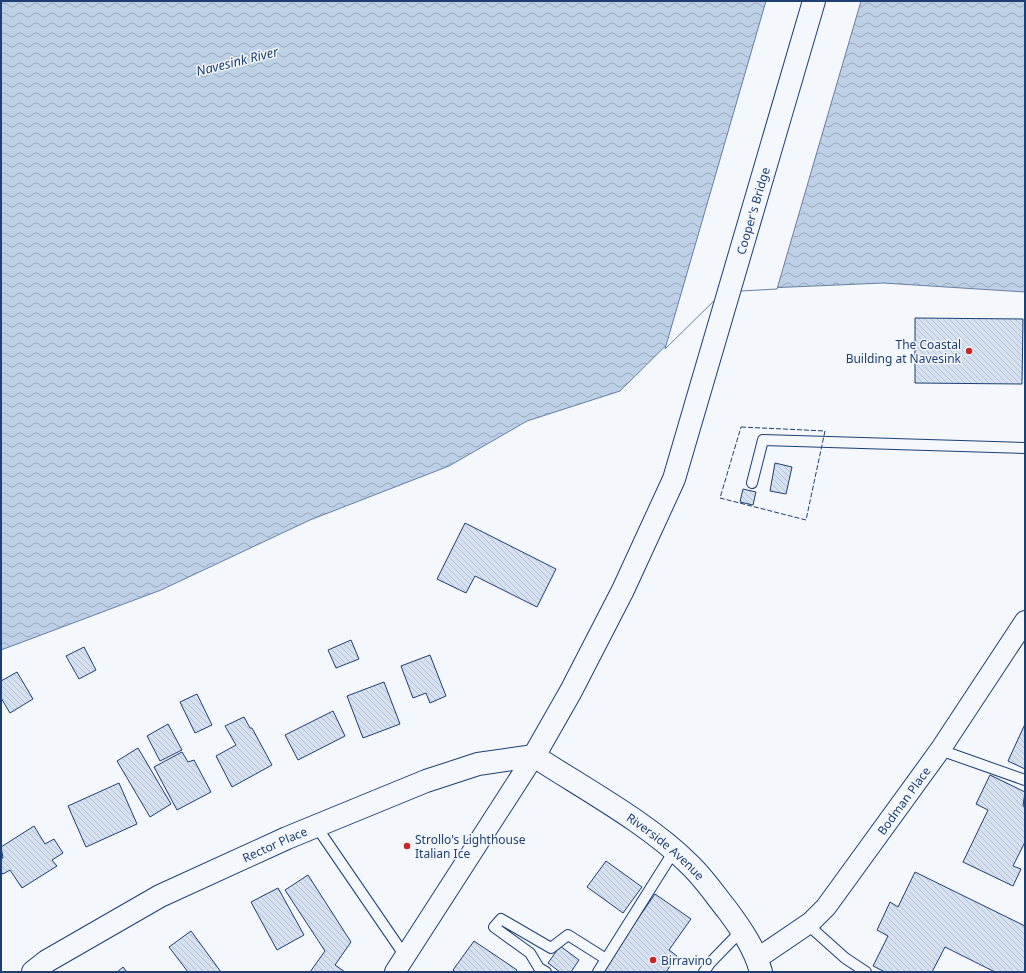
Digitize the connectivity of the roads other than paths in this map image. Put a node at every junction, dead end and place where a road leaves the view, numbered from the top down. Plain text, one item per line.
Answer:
1 (814, 1) edge
2 (1025, 448) edge
3 (752, 482) dead end
4 (1023, 628) edge
5 (940, 750) junction
6 (534, 756) junction
7 (1025, 780) edge
8 (316, 826) junction
9 (674, 851) junction
10 (807, 924) junction
11 (742, 930) junction
12 (606, 959) junction
13 (400, 964) edge
14 (760, 965) edge
15 (32, 972) edge
16 (546, 972) edge
17 (598, 972) edge
18 (704, 972) edge
19 (866, 972) edge

1 - 6 main road, Cooper's Bridge
2 - 3 lane
4 - 5 street, Bodman Place
5 - 7 lane
5 - 10 street, Bodman Place
6 - 8 main road, Rector Place
6 - 9 main road, Riverside Avenue
6 - 13 street
8 - 13 lane
8 - 15 main road, Rector Place
9 - 11 main road, Riverside Avenue
9 - 12 lane
10 - 14 street, Bodman Place
10 - 19 lane
11 - 14 main road, Riverside Avenue
11 - 18 lane
12 - 16 lane
12 - 17 lane

